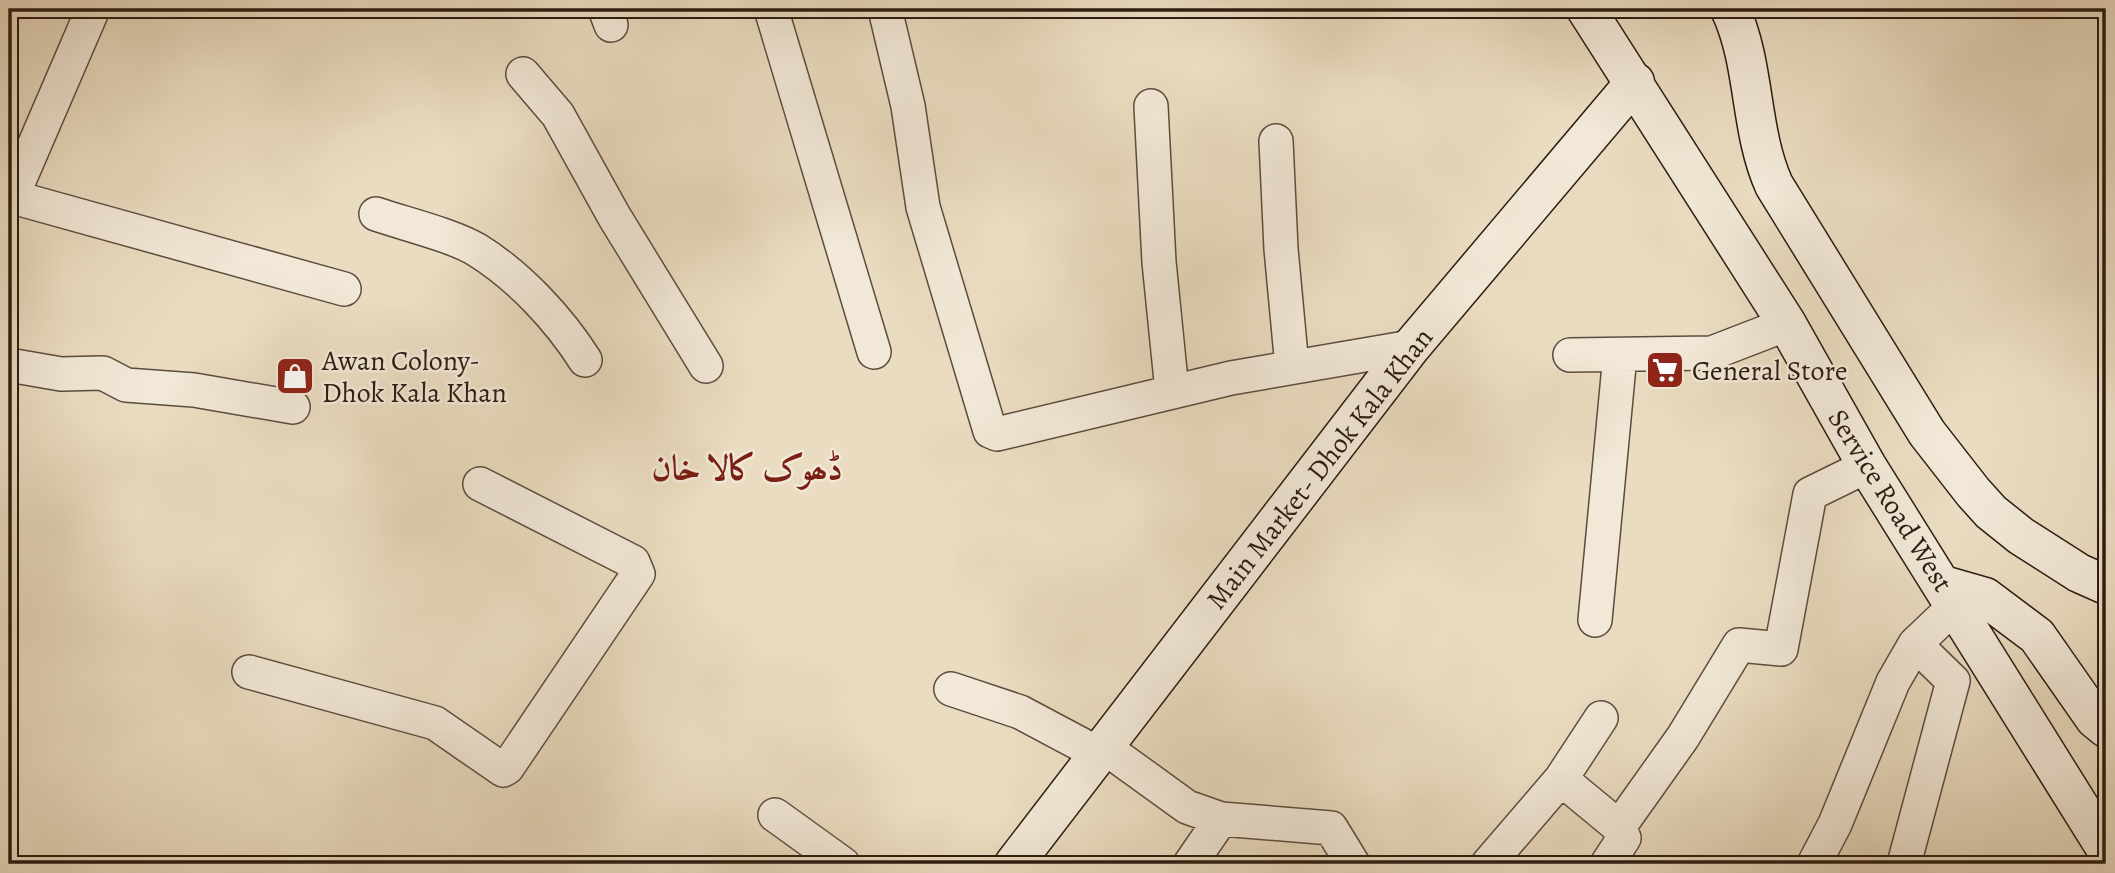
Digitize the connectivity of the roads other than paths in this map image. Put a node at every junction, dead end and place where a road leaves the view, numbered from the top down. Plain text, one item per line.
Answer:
1 (93, 9) edge
2 (771, 9) edge
3 (885, 9) edge
4 (1586, 9) edge
5 (1730, 9) edge
6 (523, 74) dead end
7 (1635, 82) junction
8 (1151, 106) dead end
9 (1276, 141) dead end
10 (10, 196) edge
11 (376, 214) dead end
12 (344, 289) dead end
13 (1787, 324) junction
14 (1411, 347) junction
15 (874, 352) dead end
16 (1570, 355) dead end
17 (1620, 355) junction
18 (585, 360) dead end
19 (9, 365) edge
20 (706, 366) dead end
21 (1292, 367) junction
22 (1172, 391) junction
23 (293, 407) dead end
24 (1867, 466) junction
25 (480, 484) dead end
26 (2106, 585) edge
27 (1950, 595) junction
28 (1595, 621) dead end
29 (1915, 644) junction
30 (248, 672) dead end
31 (951, 689) dead end
32 (1601, 718) dead end
33 (2106, 728) edge
34 (1102, 750) junction
35 (1561, 779) junction
36 (775, 815) dead end
37 (1221, 819) junction
38 (1619, 827) junction
39 (2106, 849) edge
40 (843, 864) edge
41 (1014, 864) edge
42 (1191, 864) edge
43 (1353, 864) edge
44 (1488, 864) edge
45 (1607, 864) edge
46 (1814, 864) edge
47 (1904, 864) edge

1 - 10 street
2 - 15 street
3 - 22 street
4 - 7 street, Service Road West
5 - 26 street
6 - 20 street
7 - 13 street, Service Road West
7 - 14 street, Main Market- Dhok Kala Khan
8 - 22 street
9 - 21 street
10 - 12 street
11 - 18 street
13 - 17 street
13 - 24 street, Service Road West
14 - 21 street
14 - 34 street, Main Market- Dhok Kala Khan
16 - 17 street
17 - 28 street
19 - 23 street
21 - 22 street
24 - 27 street, Service Road West
24 - 38 street
25 - 30 street
27 - 29 street
27 - 33 street
27 - 39 street, Service Road West
29 - 46 street
29 - 47 street
31 - 34 street
32 - 35 street
34 - 37 street
34 - 41 street, Main Market- Dhok Kala Khan
35 - 38 street
35 - 44 street
36 - 40 street
37 - 42 street
37 - 43 street
38 - 45 street

